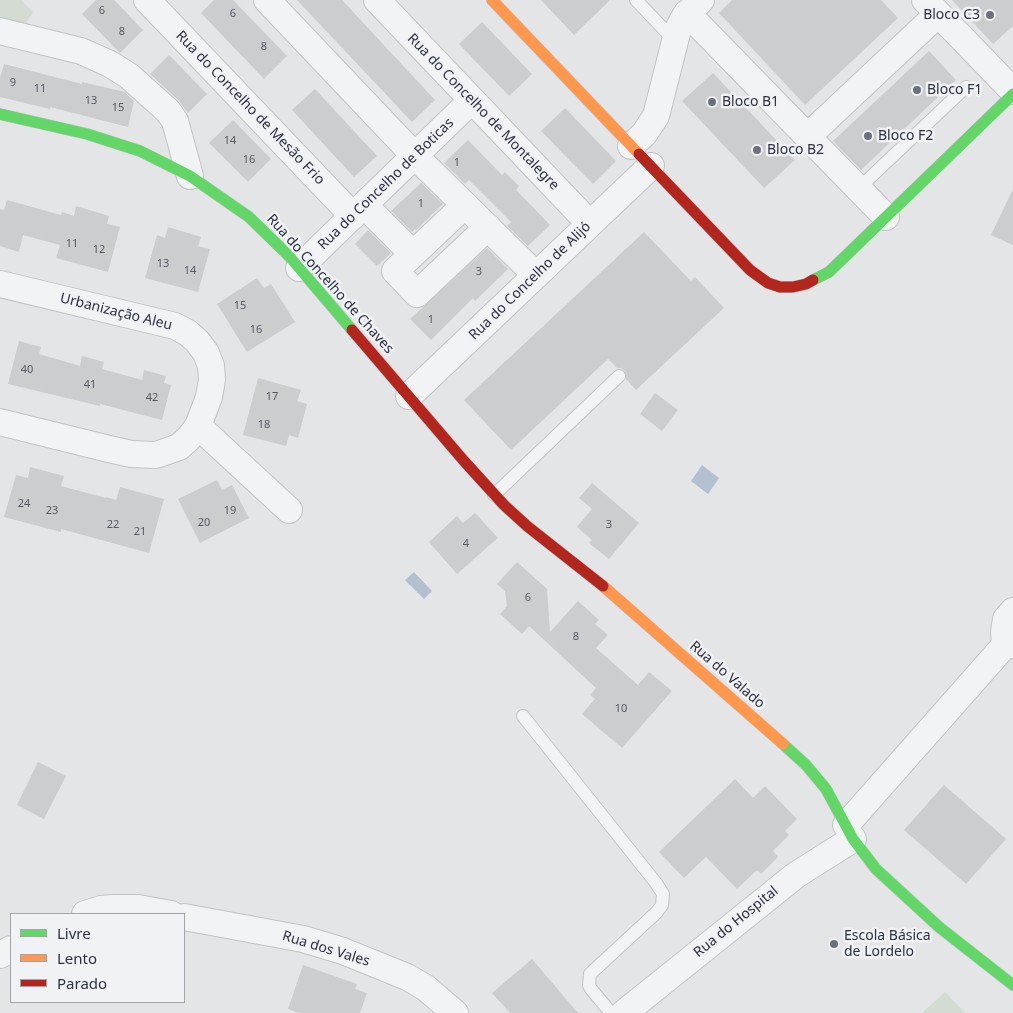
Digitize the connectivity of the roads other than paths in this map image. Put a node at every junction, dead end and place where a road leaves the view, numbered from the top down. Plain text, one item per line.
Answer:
1 (147, 0) edge
2 (267, 0) edge
3 (377, 0) edge
4 (492, 0) edge
5 (636, 0) edge
6 (694, 7) edge
7 (932, 7) edge
8 (0, 31) edge
9 (675, 42) junction
10 (966, 87) dead end
11 (1013, 93) edge
12 (472, 100) junction
13 (0, 114) edge
14 (808, 136) junction
15 (631, 146) junction
16 (415, 156) junction
17 (651, 166) junction
18 (190, 176) junction
19 (859, 188) junction
20 (465, 205) junction
21 (359, 210) junction
22 (886, 217) junction
23 (590, 224) junction
24 (488, 227) junction
25 (413, 254) junction
26 (300, 268) junction
27 (536, 275) junction
28 (0, 284) edge
29 (619, 376) dead end
30 (409, 396) junction
31 (0, 422) edge
32 (198, 426) junction
33 (494, 494) junction
34 (289, 510) dead end
35 (1013, 611) edge
36 (1009, 645) edge
37 (523, 716) dead end
38 (850, 832) junction
39 (88, 913) edge
40 (165, 913) edge
41 (185, 917) edge
42 (1013, 985) edge
43 (455, 1013) edge
44 (611, 1013) edge
45 (624, 1013) edge

1 - 21 street, Rua do Concelho de Mesão Frio
2 - 16 street
3 - 12 street, Rua do Concelho de Montalegre
4 - 15 street
5 - 9 lane
6 - 9 street
6 - 14 street
7 - 11 street
7 - 14 street
8 - 18 street
9 - 15 street
10 - 19 lane
11 - 22 street
12 - 16 street, Rua do Concelho de Boticas
12 - 23 street, Rua do Concelho de Montalegre
13 - 18 street, Rua do Concelho de Chaves
14 - 19 street
15 - 17 street
16 - 20 street
16 - 21 street, Rua do Concelho de Boticas
17 - 22 street
17 - 23 street, Rua do Concelho de Alijó
18 - 26 street, Rua do Concelho de Chaves
19 - 22 street
20 - 24 street
20 - 25 street
21 - 25 street, Rua do Concelho de Mesão Frio
21 - 26 street, Rua do Concelho de Boticas
23 - 27 street, Rua do Concelho de Alijó
24 - 25 street
24 - 27 street
26 - 30 street, Rua do Concelho de Chaves
27 - 30 street, Rua do Concelho de Alijó
28 - 32 street, Urbanização Aleu
29 - 33 lane
30 - 33 street, Rua do Valado
31 - 32 street, Urbanização Aleu
32 - 34 street
33 - 38 street, Rua do Valado
35 - 36 street
36 - 38 street, Rua do Hospital
37 - 44 lane
38 - 42 street, Rua do Valado
38 - 45 street, Rua do Hospital
39 - 40 street
41 - 43 street, Rua dos Vales

